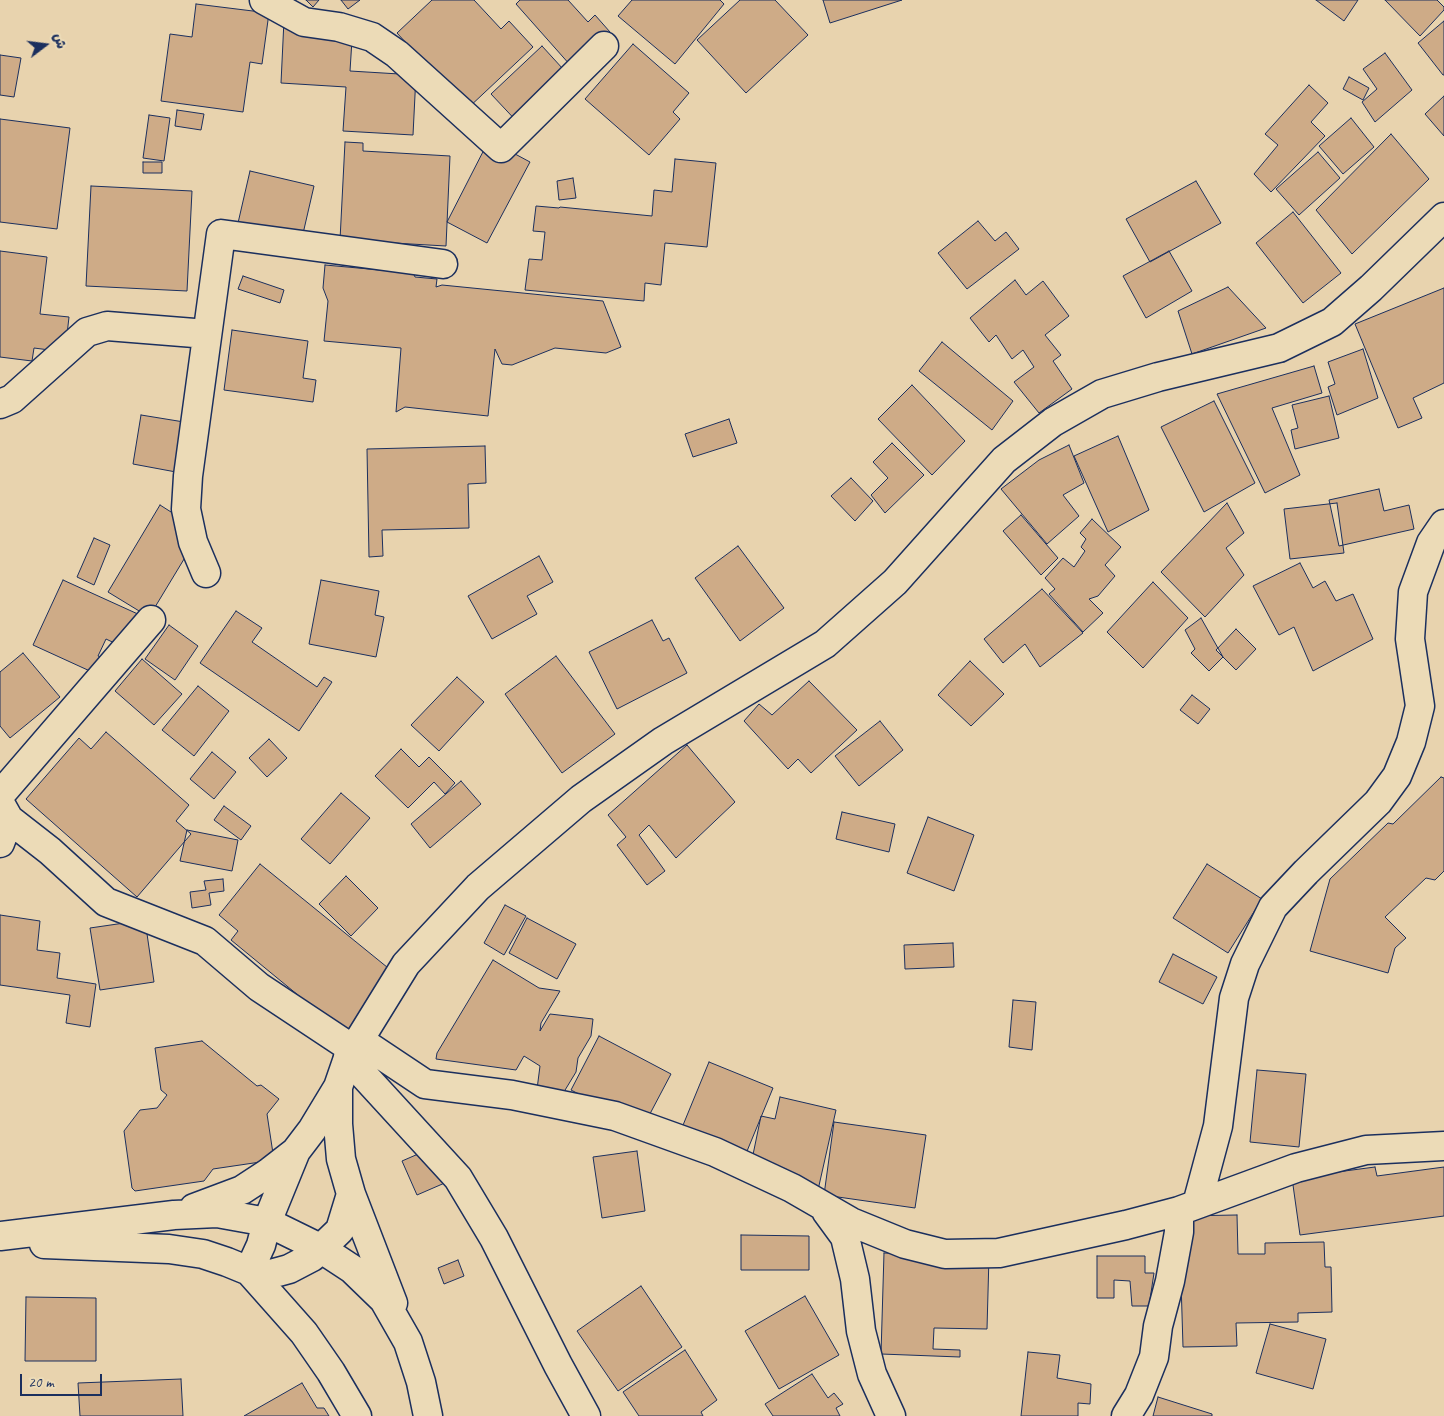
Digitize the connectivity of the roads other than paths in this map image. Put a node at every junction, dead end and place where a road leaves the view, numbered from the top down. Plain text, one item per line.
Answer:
1 (264, 0) edge
2 (604, 46) dead end
3 (1440, 225) edge
4 (443, 264) dead end
5 (207, 334) junction
6 (0, 404) edge
7 (1444, 524) edge
8 (206, 573) dead end
9 (151, 620) dead end
10 (2, 815) edge
11 (354, 1049) junction
12 (338, 1087) junction
13 (1444, 1146) edge
14 (296, 1151) junction
15 (350, 1194) junction
16 (822, 1205) junction
17 (1188, 1208) junction
18 (174, 1215) junction
19 (267, 1222) junction
20 (0, 1236) edge
21 (0, 1242) edge
22 (320, 1248) junction
23 (252, 1274) junction
24 (408, 1342) junction
25 (357, 1416) edge
26 (428, 1416) edge
27 (586, 1416) edge
28 (891, 1416) edge
29 (1126, 1416) edge

1 - 2 street
3 - 11 street
4 - 5 street
5 - 6 street
5 - 8 street
7 - 17 street
9 - 10 street
10 - 11 street
11 - 12 street
11 - 16 street
11 - 27 street
12 - 14 street
12 - 15 street
13 - 17 street
14 - 18 street
14 - 19 street
15 - 22 street
15 - 24 street
16 - 17 street
16 - 28 street
17 - 29 street
18 - 19 street
18 - 20 street
19 - 22 street
19 - 23 street
21 - 23 street
22 - 23 street
22 - 24 street
23 - 25 street
24 - 26 street

